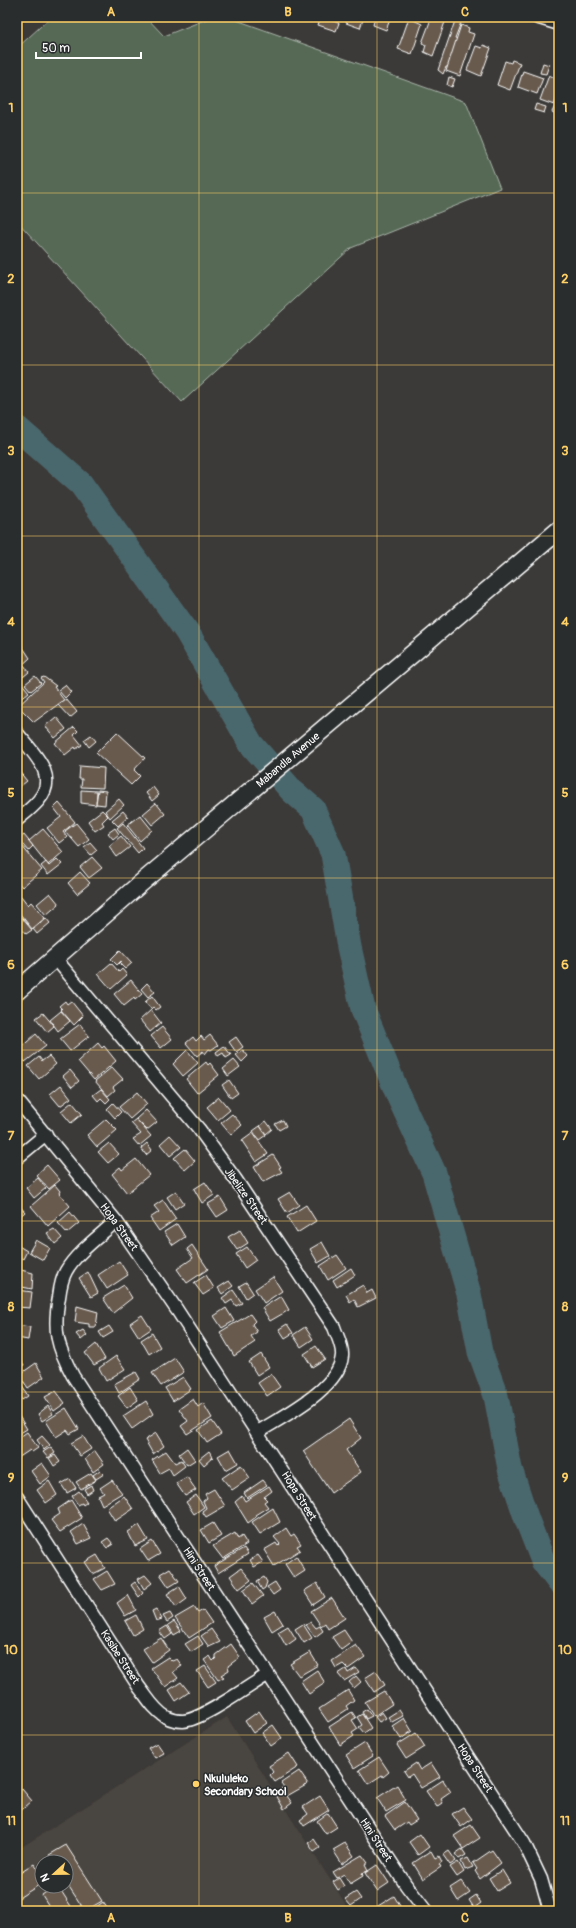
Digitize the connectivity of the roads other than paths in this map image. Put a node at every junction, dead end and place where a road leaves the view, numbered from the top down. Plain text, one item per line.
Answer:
1 (536, 17) edge
2 (559, 24) edge
3 (559, 530) edge
4 (17, 733) edge
5 (17, 820) edge
6 (55, 958) junction
7 (17, 991) edge
8 (17, 1100) edge
9 (46, 1134) junction
10 (17, 1158) edge
11 (116, 1222) junction
12 (258, 1432) junction
13 (17, 1497) edge
14 (267, 1675) junction
15 (546, 1910) edge
16 (426, 1911) edge

1 - 2 street
3 - 6 street, Mabandla Avenue
4 - 5 street
6 - 7 street, Mabandla Avenue
6 - 12 street, Jibelize Street
8 - 9 street, Hopa Street
9 - 10 street
9 - 11 street, Hopa Street
11 - 12 street, Hopa Street
11 - 14 street, Hini Street
12 - 15 street, Hopa Street
13 - 14 street, Kasibe Street
14 - 16 street, Hini Street

